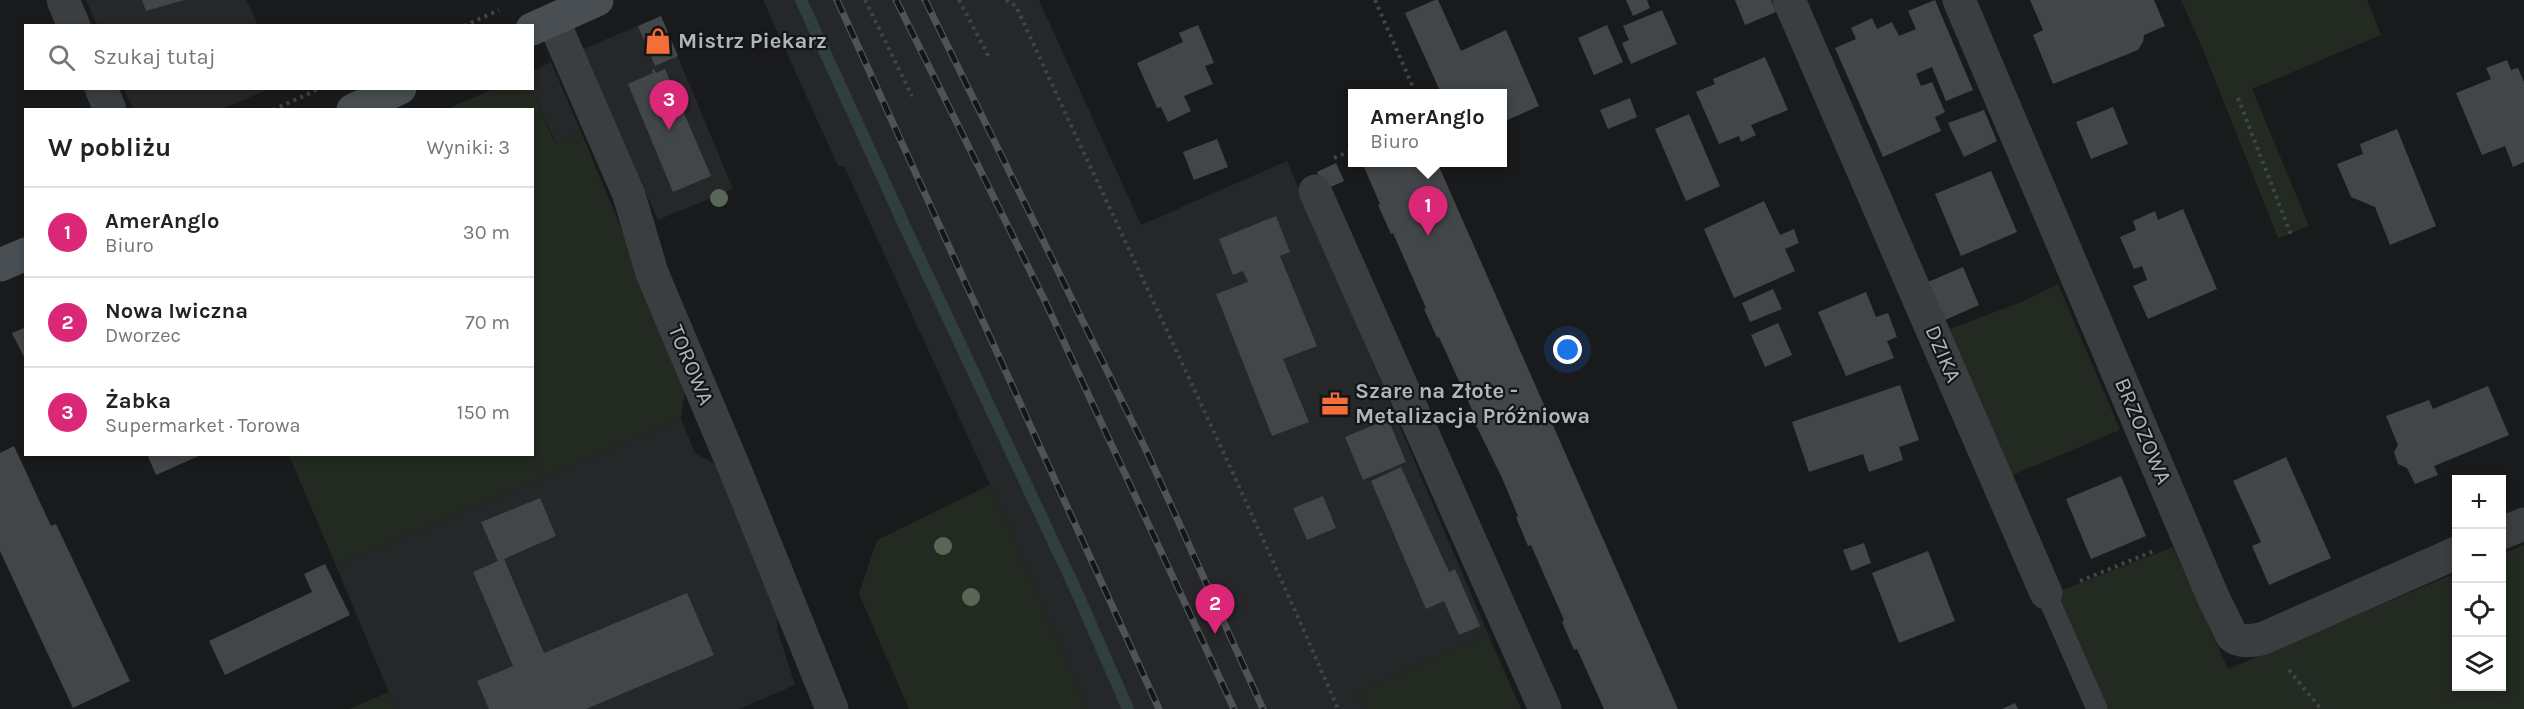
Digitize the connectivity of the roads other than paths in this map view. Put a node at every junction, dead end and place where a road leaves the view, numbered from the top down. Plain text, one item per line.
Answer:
1 (63, 0) edge
2 (597, 0) edge
3 (1789, 0) edge
4 (1959, 0) edge
5 (73, 24) edge
6 (543, 24) edge
7 (102, 90) edge
8 (396, 90) edge
9 (110, 108) edge
10 (357, 108) edge
11 (1315, 191) dead end
12 (24, 255) edge
13 (0, 265) edge
14 (2524, 524) edge
15 (2506, 531) edge
16 (2452, 555) edge
17 (2046, 592) joint
18 (832, 709) edge
19 (1545, 709) edge
20 (2097, 709) edge

1 - 5 street
2 - 6 street
3 - 17 street, DZIKA
4 - 16 street, BRZOZOWA
6 - 18 street, TOROWA
7 - 9 street
8 - 10 street
11 - 19 street
12 - 13 street
14 - 15 street
17 - 20 lane, DZIKA

